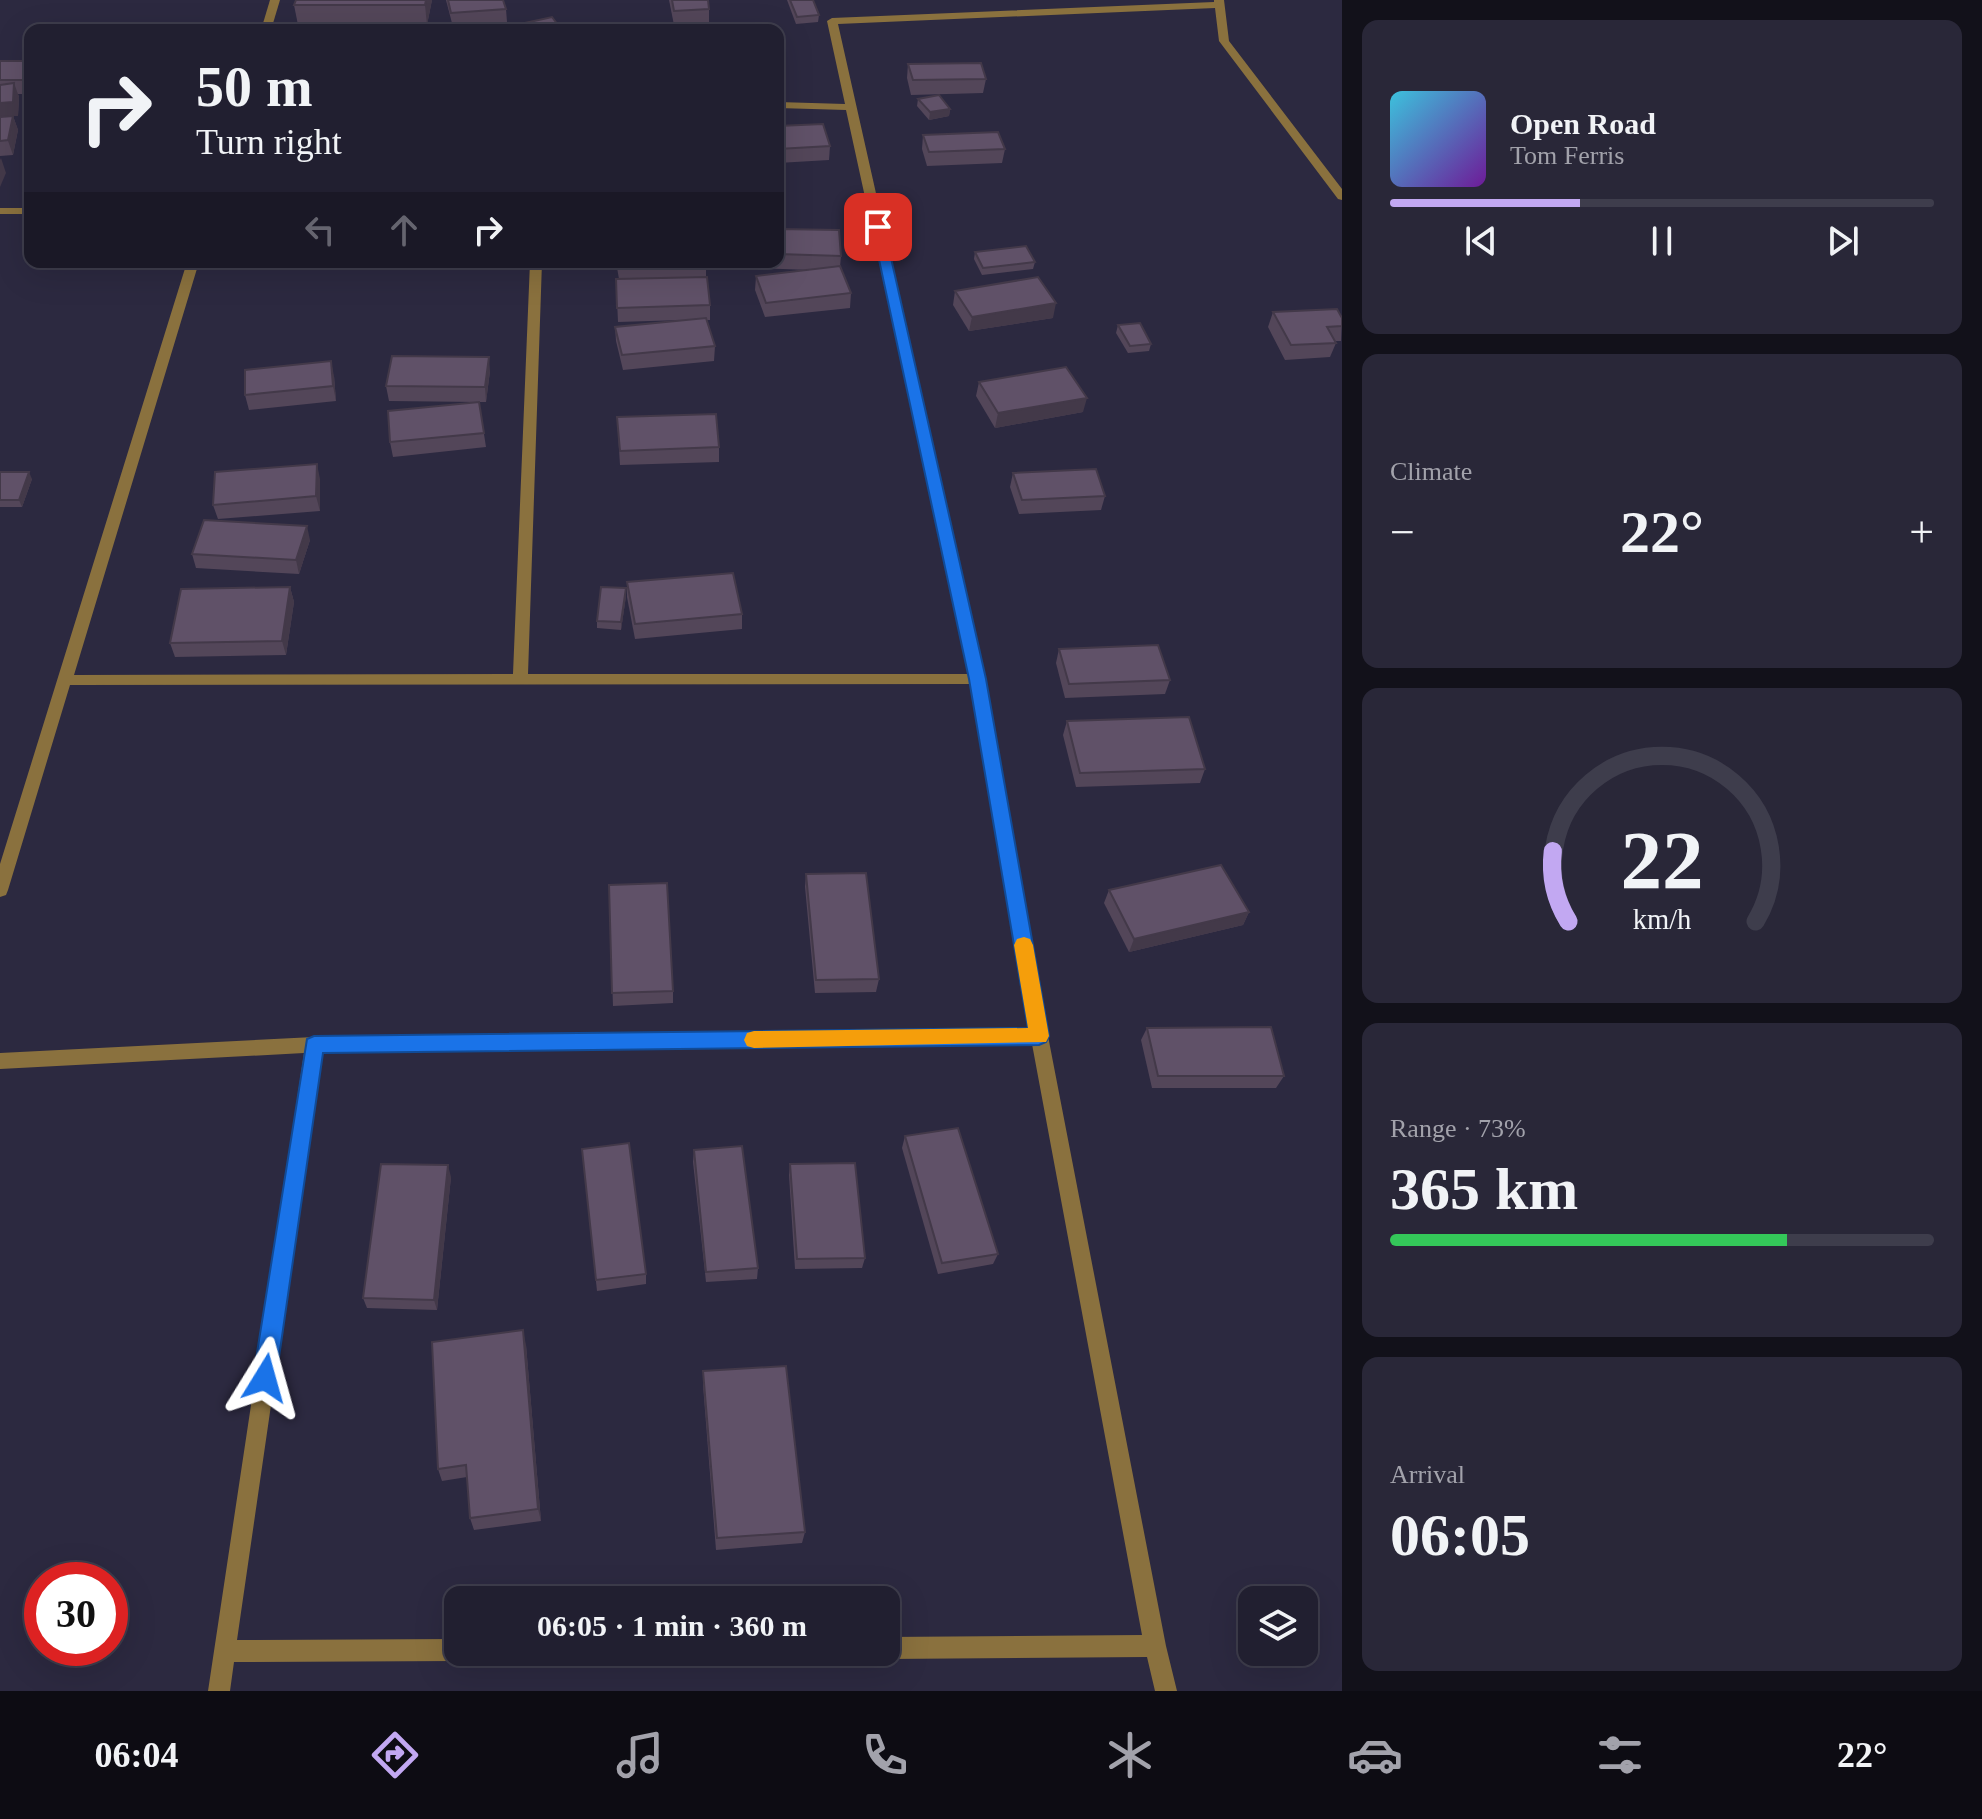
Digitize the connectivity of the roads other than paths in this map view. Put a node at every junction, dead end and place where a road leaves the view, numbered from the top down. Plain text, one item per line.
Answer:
1 (275, 0) edge
2 (1220, 2) edge
3 (268, 24) edge
4 (784, 105) edge
5 (851, 107) junction
6 (1342, 197) edge
7 (0, 211) edge
8 (24, 211) edge
9 (191, 268) edge
10 (536, 268) edge
11 (520, 679) junction
12 (978, 679) junction
13 (64, 680) junction
14 (0, 890) edge
15 (1039, 1036) junction
16 (314, 1045) junction
17 (0, 1061) edge
18 (1155, 1646) junction
19 (900, 1648) edge
20 (444, 1650) edge
21 (225, 1651) junction
22 (219, 1691) edge
23 (1166, 1691) edge

1 - 3 street
2 - 5 street
2 - 6 street
4 - 5 street
5 - 12 street
7 - 8 street
9 - 13 street
10 - 11 street
11 - 12 street
11 - 13 street
12 - 15 street
13 - 14 street
15 - 16 street
15 - 18 street
16 - 17 street
16 - 21 street
18 - 19 street
18 - 23 street
20 - 21 street
21 - 22 street

